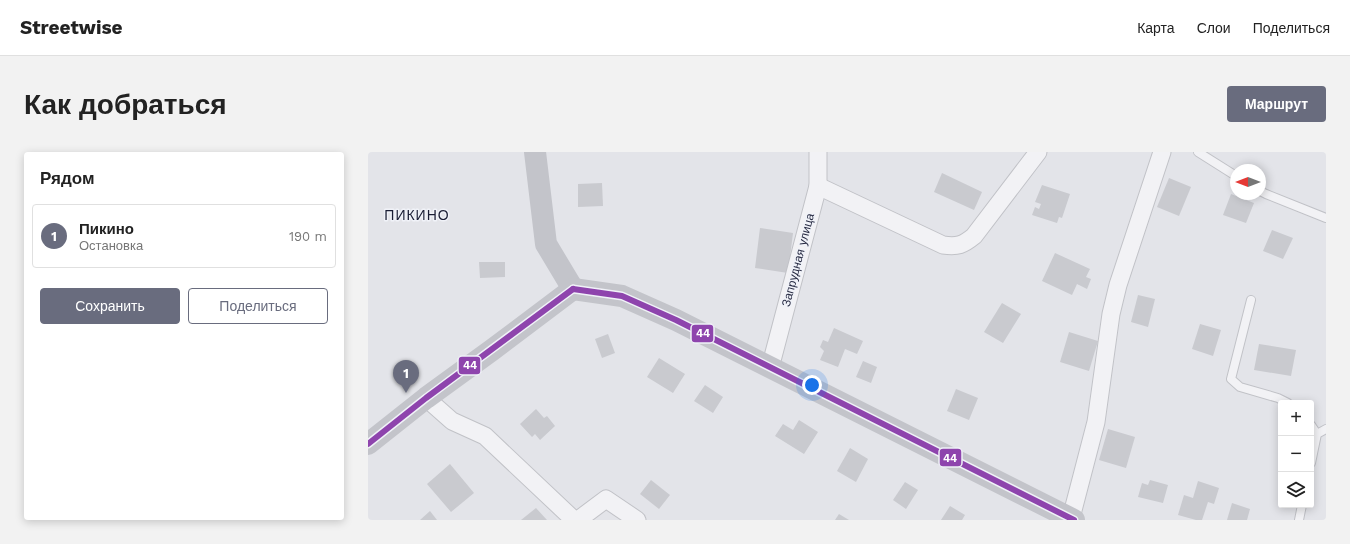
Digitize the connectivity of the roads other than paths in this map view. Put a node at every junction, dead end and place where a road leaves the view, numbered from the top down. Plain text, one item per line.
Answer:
1 (535, 152) edge
2 (818, 152) edge
3 (1038, 152) edge
4 (1162, 152) edge
5 (1198, 152) edge
6 (1230, 172) edge
7 (818, 186) junction
8 (1266, 194) edge
9 (1326, 218) edge
10 (573, 289) junction
11 (1251, 300) dead end
12 (770, 368) junction
13 (426, 398) junction
14 (1282, 400) edge
15 (1326, 429) edge
16 (1314, 430) edge
17 (1317, 434) junction
18 (368, 444) edge
19 (1314, 448) edge
20 (1301, 508) edge
21 (1071, 519) edge
22 (574, 520) edge
23 (578, 520) edge
24 (637, 520) edge
25 (1299, 520) edge

1 - 10 main road
2 - 7 street, Запрудная улица
3 - 7 street
4 - 21 street
5 - 6 lane
7 - 12 street, Запрудная улица
8 - 9 lane
10 - 12 main road
10 - 13 main road
11 - 14 lane
12 - 21 main road
13 - 18 main road
13 - 22 street
15 - 17 lane
16 - 17 lane
17 - 19 lane
20 - 25 lane
23 - 24 street

